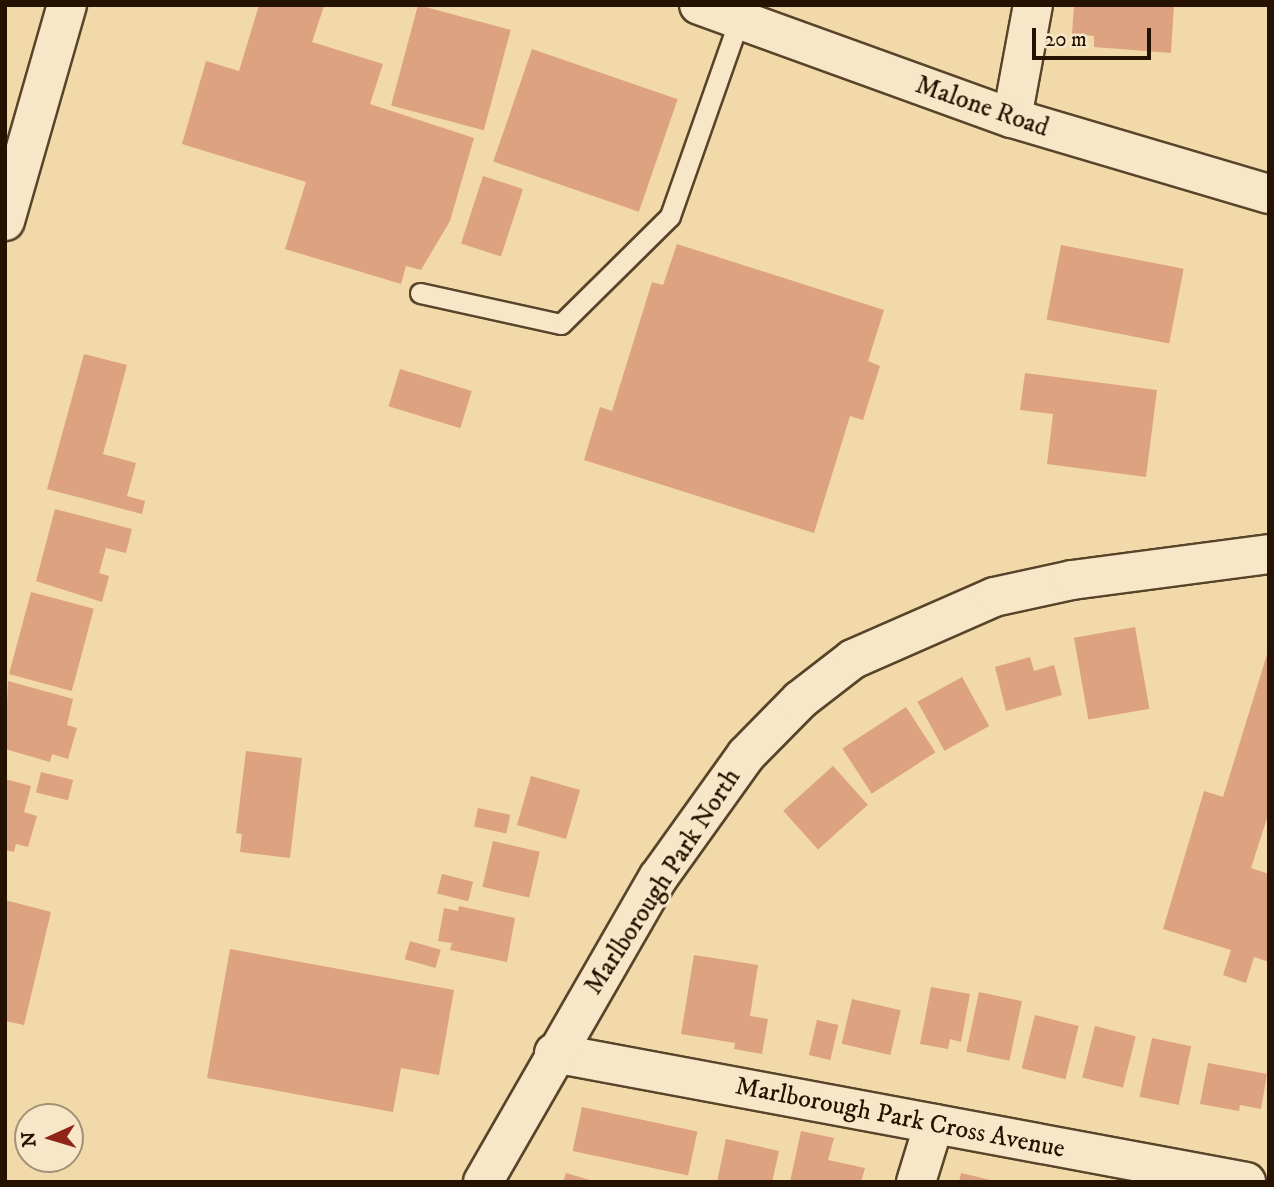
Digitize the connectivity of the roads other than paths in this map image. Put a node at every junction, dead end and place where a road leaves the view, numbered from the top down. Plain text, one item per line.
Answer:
1 (67, 5) edge
2 (699, 5) edge
3 (1033, 5) edge
4 (739, 20) junction
5 (1012, 118) junction
6 (14, 160) edge
7 (1269, 194) edge
8 (5, 221) edge
9 (420, 293) dead end
10 (1269, 554) edge
11 (554, 1053) junction
12 (934, 1124) junction
13 (483, 1182) edge
14 (916, 1182) edge
15 (1246, 1182) edge

1 - 6 street
2 - 4 street, Malone Road
3 - 5 street
4 - 5 street, Malone Road
4 - 9 lane
5 - 7 street, Malone Road
6 - 8 street
10 - 11 street, Marlborough Park North
11 - 12 street, Marlborough Park Cross Avenue
11 - 13 street, Marlborough Park North
12 - 14 street
12 - 15 street, Marlborough Park Cross Avenue

